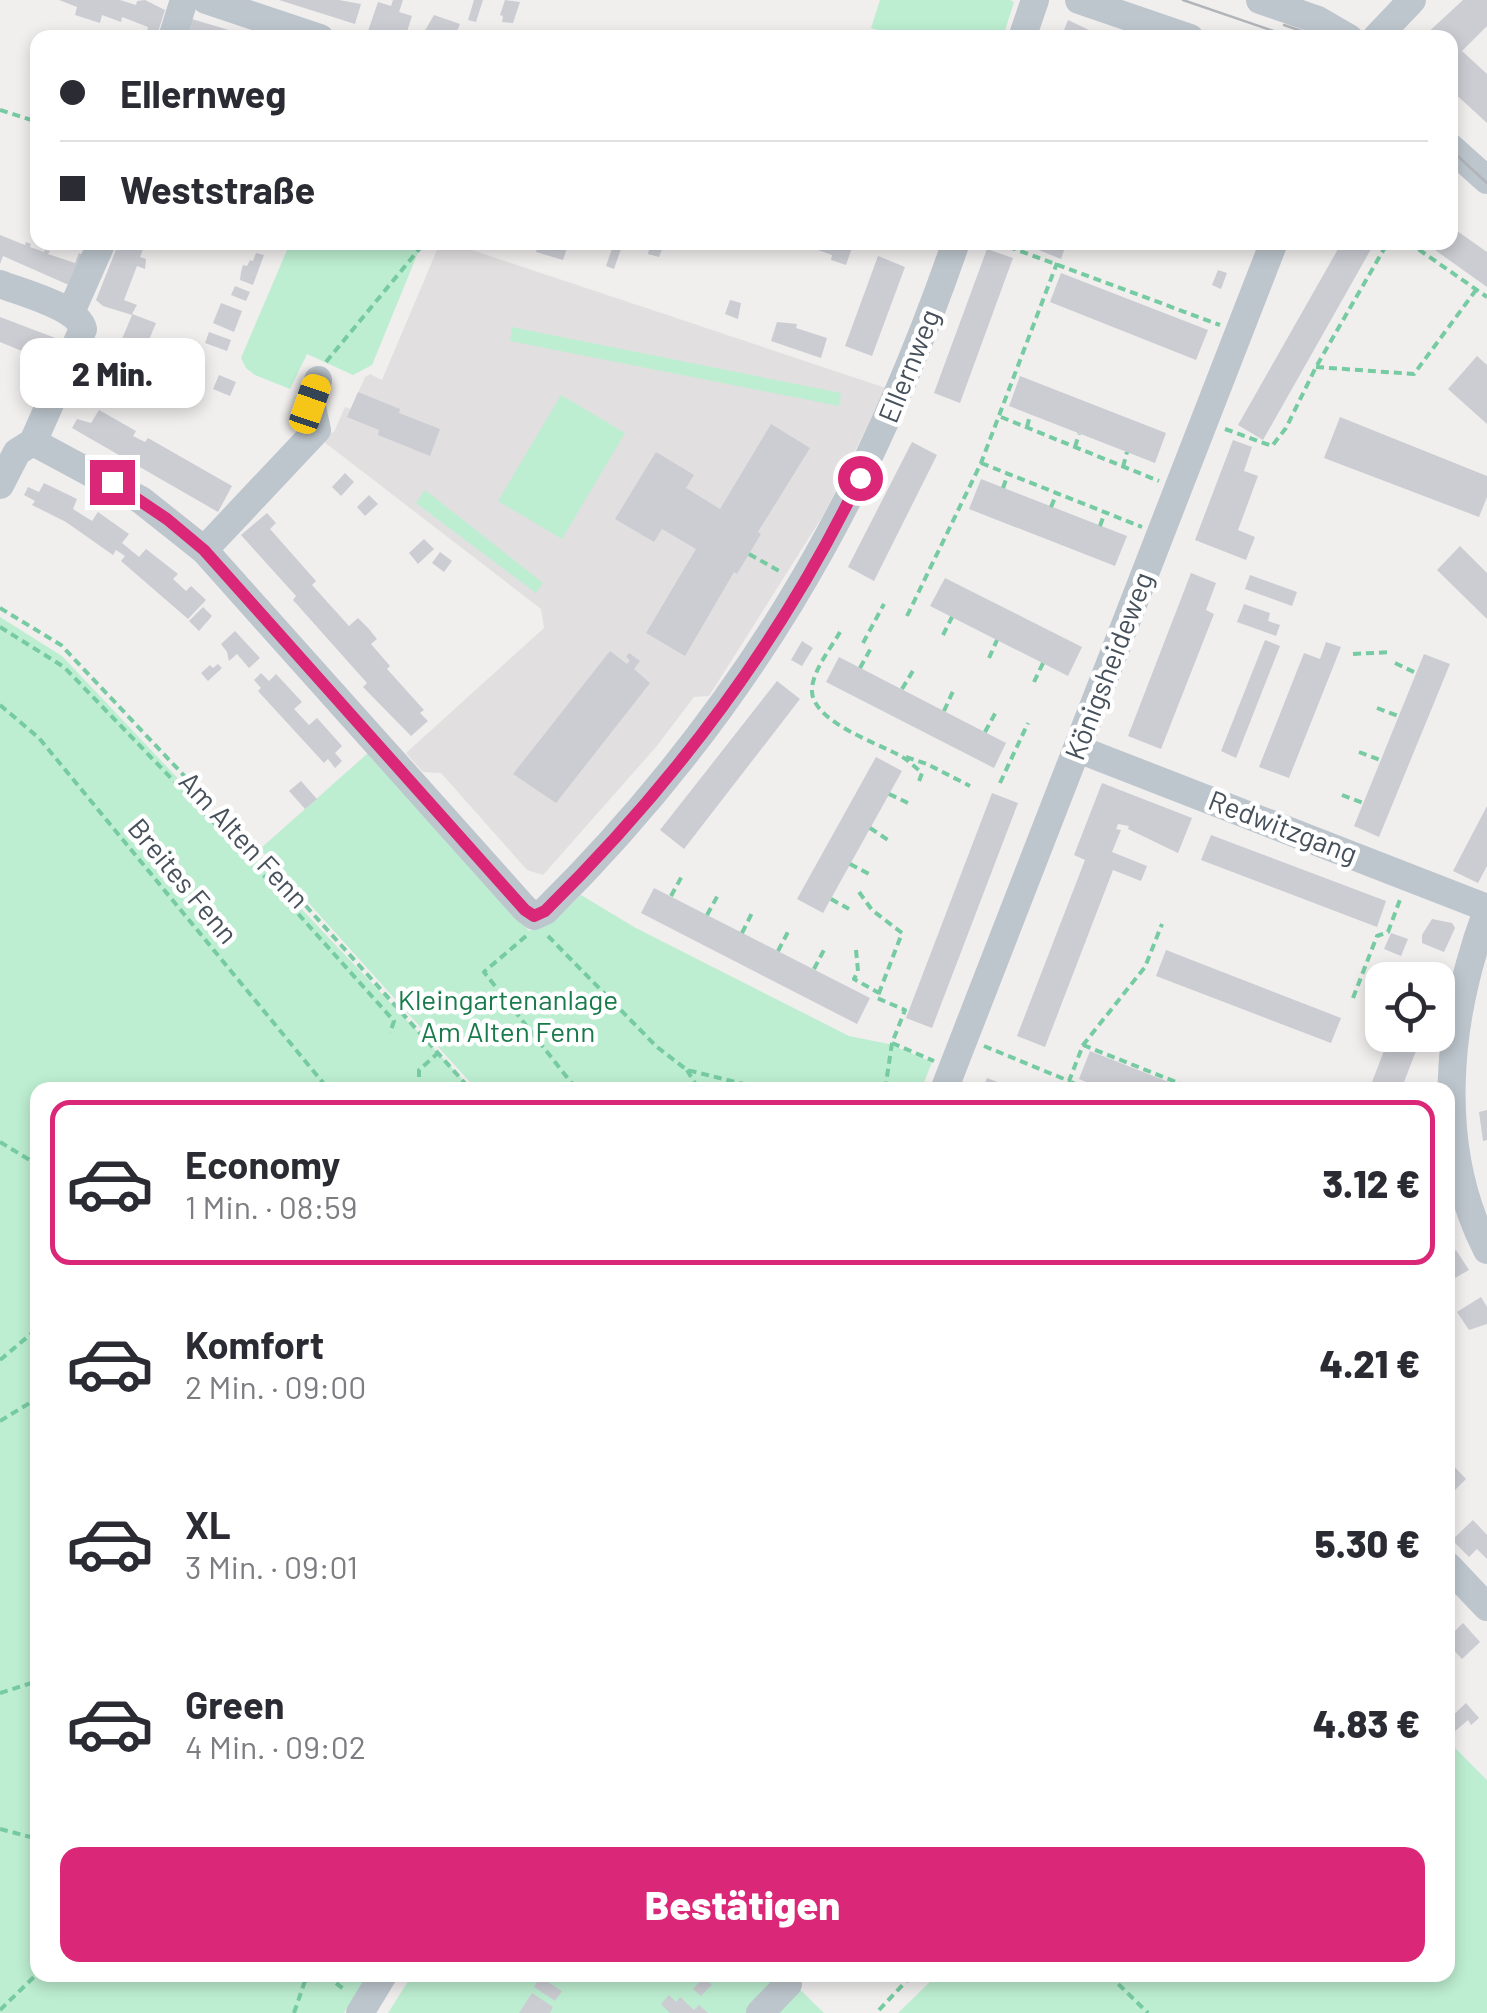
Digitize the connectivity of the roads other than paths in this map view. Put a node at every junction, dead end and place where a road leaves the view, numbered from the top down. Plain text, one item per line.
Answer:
1 (184, 0) edge
2 (206, 0) edge
3 (1035, 0) edge
4 (1079, 0) edge
5 (1260, 0) edge
6 (1412, 0) edge
7 (175, 30) edge
8 (296, 30) edge
9 (1025, 30) edge
10 (1167, 30) edge
11 (1335, 30) edge
12 (1384, 30) edge
13 (1458, 154) edge
14 (1487, 180) edge
15 (99, 250) edge
16 (947, 250) edge
17 (1271, 250) edge
18 (0, 284) edge
19 (72, 312) junction
20 (318, 380) road end
21 (34, 442) junction
22 (0, 484) edge
23 (204, 550) junction
24 (1078, 749) junction
25 (1487, 909) edge
26 (948, 1079) edge
27 (1453, 1082) edge
28 (1455, 1128) edge
29 (1465, 1184) edge
30 (1487, 1250) edge
31 (1455, 1573) edge
32 (1487, 1607) edge
33 (380, 1982) edge
34 (788, 1984) dead end
35 (369, 2009) edge
36 (760, 2013) edge

1 - 7 street
2 - 8 street
3 - 9 street
4 - 10 street
5 - 11 street
6 - 12 street
13 - 14 street
15 - 19 street
16 - 23 street, Ellernweg
17 - 24 street, Königsheideweg
18 - 19 street
19 - 21 street
20 - 23 street
21 - 22 street
21 - 23 street
24 - 25 street, Redwitzgang
24 - 26 street, Königsheideweg
25 - 27 street
28 - 29 street
29 - 30 street
31 - 32 street
33 - 35 street
34 - 36 street

